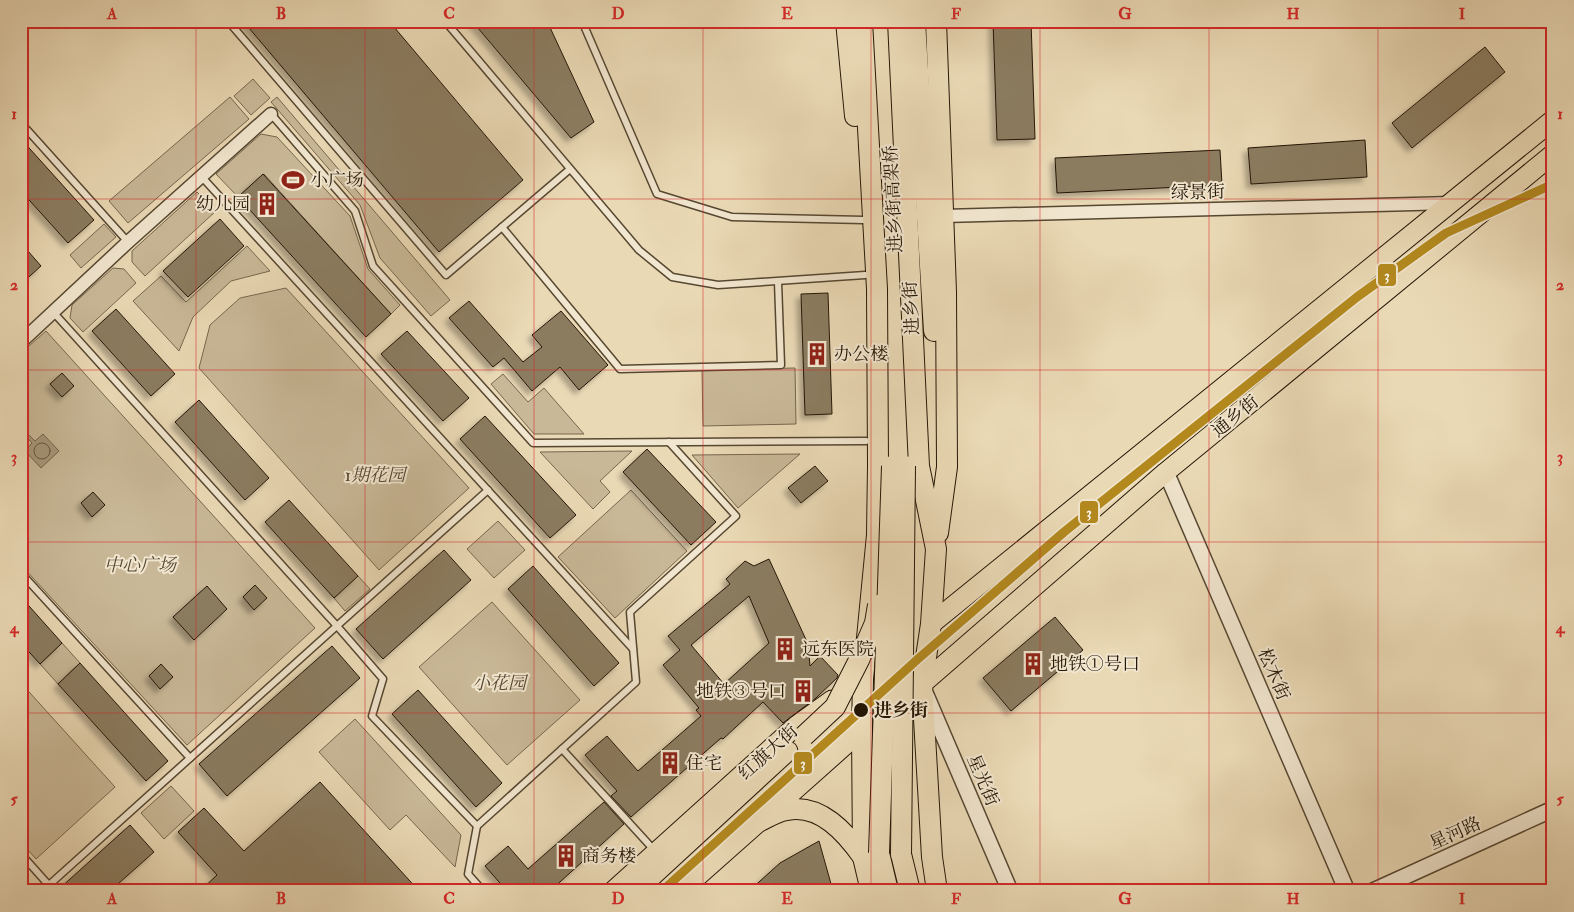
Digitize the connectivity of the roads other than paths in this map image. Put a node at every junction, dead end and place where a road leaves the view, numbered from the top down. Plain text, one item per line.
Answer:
1 (228, 21) edge
2 (445, 21) edge
3 (582, 21) edge
4 (846, 21) edge
5 (862, 21) edge
6 (870, 21) edge
7 (884, 21) edge
8 (898, 21) edge
9 (915, 21) edge
10 (936, 21) edge
11 (271, 114) joint
12 (1553, 120) edge
13 (21, 123) edge
14 (1553, 154) edge
15 (570, 169) junction
16 (201, 176) junction
17 (1452, 203) junction
18 (944, 216) junction
19 (864, 220) junction
20 (502, 227) junction
21 (128, 242) junction
22 (865, 275) junction
23 (778, 282) junction
24 (54, 313) junction
25 (21, 342) edge
26 (945, 439) junction
27 (866, 440) junction
28 (669, 442) junction
29 (898, 466) junction
30 (1166, 472) junction
31 (488, 490) junction
32 (877, 535) junction
33 (936, 549) junction
34 (888, 556) junction
35 (21, 573) edge
36 (932, 624) junction
37 (337, 626) junction
38 (633, 649) junction
39 (863, 680) junction
40 (922, 684) junction
41 (862, 730) junction
42 (804, 736) joint
43 (562, 749) junction
44 (190, 758) junction
45 (1553, 809) edge
46 (758, 822) junction
47 (477, 826) junction
48 (656, 853) junction
49 (21, 854) edge
50 (863, 856) junction
51 (49, 885) junction
52 (54, 891) edge
53 (483, 891) edge
54 (613, 891) edge
55 (636, 891) edge
56 (681, 891) edge
57 (871, 891) edge
58 (888, 891) edge
59 (910, 891) edge
60 (937, 891) edge
61 (1010, 891) edge
62 (1348, 891) edge
63 (1373, 891) edge

1 - 20 lane
2 - 15 lane
3 - 19 lane
4 - 19 highway
5 - 32 highway, 进乡街
6 - 29 highway, 进乡街高架桥
7 - 29 highway, 进乡街高架桥
8 - 33 highway, 进乡街
9 - 26 highway
10 - 18 highway
11 - 16 street
11 - 28 lane
12 - 17 main road, 通乡街
13 - 21 lane
14 - 30 main road, 通乡街
15 - 20 lane
15 - 23 lane
16 - 21 street
16 - 31 lane
17 - 18 street, 绿景街
17 - 36 main road, 通乡街
18 - 26 highway
19 - 22 highway
20 - 23 lane
21 - 24 street
22 - 23 lane
22 - 27 highway
24 - 25 street
24 - 37 lane
26 - 33 highway
27 - 28 lane
27 - 32 highway
28 - 38 lane
29 - 34 highway, bridge
29 - 59 highway, bridge
30 - 40 main road, 通乡街
30 - 62 street, 松木街
31 - 37 lane
31 - 38 lane
32 - 39 highway, 进乡街
33 - 36 highway, 进乡街
34 - 42 highway, bridge
34 - 58 highway, bridge
35 - 44 lane
36 - 39 highway, 红旗大街
36 - 40 highway, 进乡街
37 - 44 lane
37 - 47 lane
38 - 43 lane
39 - 41 highway, 进乡街
39 - 48 main road, 红旗大街
40 - 41 highway
40 - 60 highway, 进乡街
40 - 61 street, 星光街
41 - 46 main road
41 - 50 highway, 进乡街
42 - 55 main road
43 - 47 lane
43 - 48 lane
44 - 51 lane
45 - 63 street, 星河路
46 - 50 highway
46 - 56 main road
47 - 53 lane
48 - 54 main road, 红旗大街
49 - 51 lane
50 - 57 highway, 进乡街
51 - 52 lane

